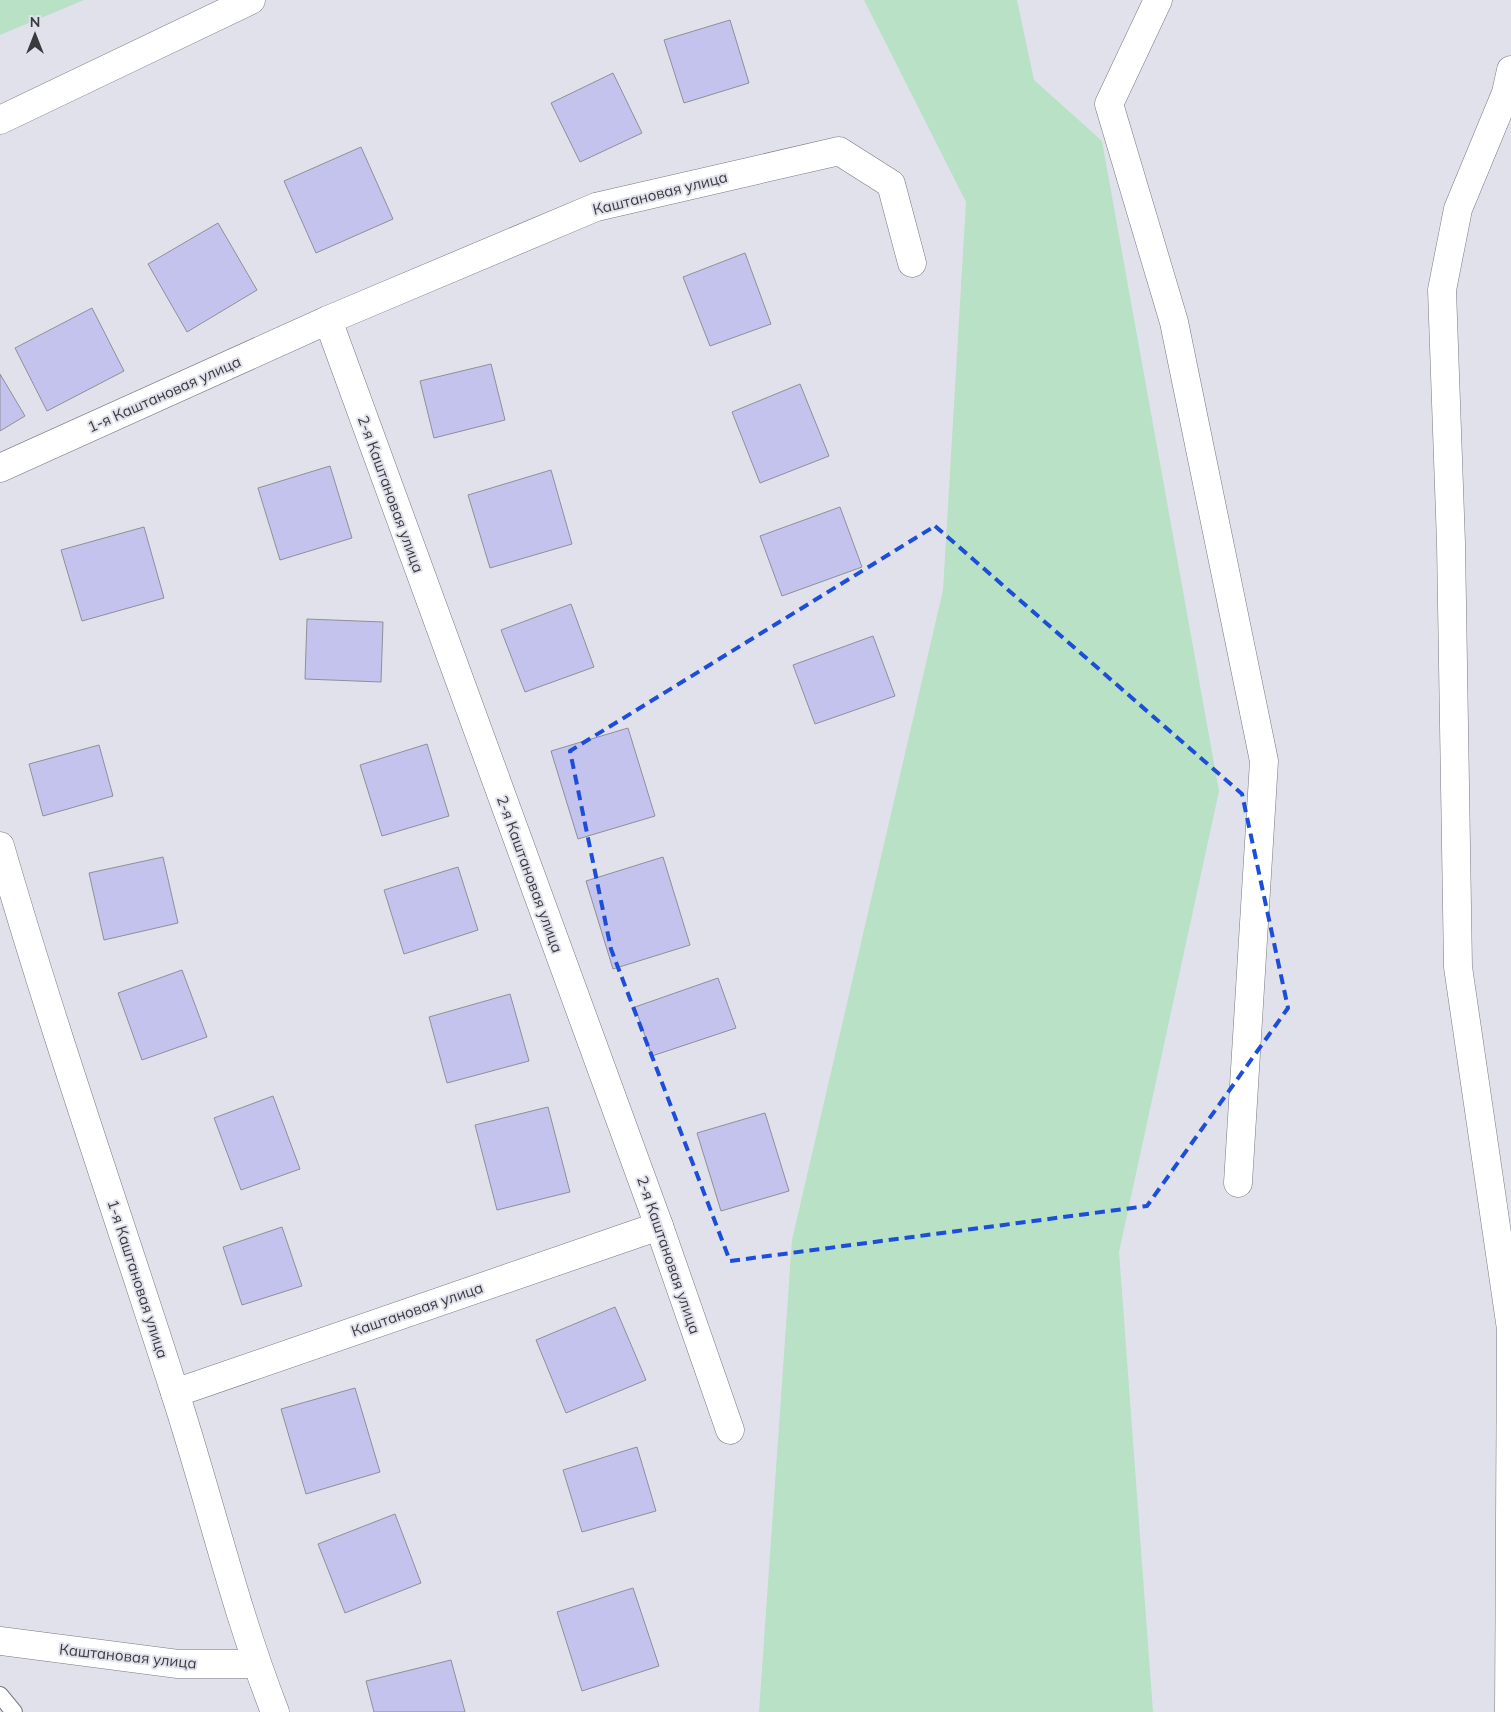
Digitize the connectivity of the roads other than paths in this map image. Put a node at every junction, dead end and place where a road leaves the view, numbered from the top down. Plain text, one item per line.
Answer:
1 (251, 0) edge
2 (1158, 0) edge
3 (1511, 70) edge
4 (0, 120) edge
5 (912, 263) dead end
6 (328, 320) junction
7 (0, 468) edge
8 (0, 846) edge
9 (1238, 1183) dead end
10 (659, 1226) junction
11 (175, 1393) junction
12 (730, 1430) dead end
13 (0, 1640) edge
14 (256, 1664) junction
15 (0, 1695) edge
16 (14, 1712) edge
17 (275, 1712) edge
18 (1509, 1712) edge

1 - 4 street
2 - 9 street
3 - 18 street
5 - 6 street, Каштановая улица
6 - 7 street, 1-я Каштановая улица
6 - 10 street, 2-я Каштановая улица
8 - 11 street, 1-я Каштановая улица
10 - 11 street, Каштановая улица
10 - 12 street, 2-я Каштановая улица
11 - 14 street, 1-я Каштановая улица
13 - 14 street, Каштановая улица
14 - 17 street, 1-я Каштановая улица
15 - 16 lane

